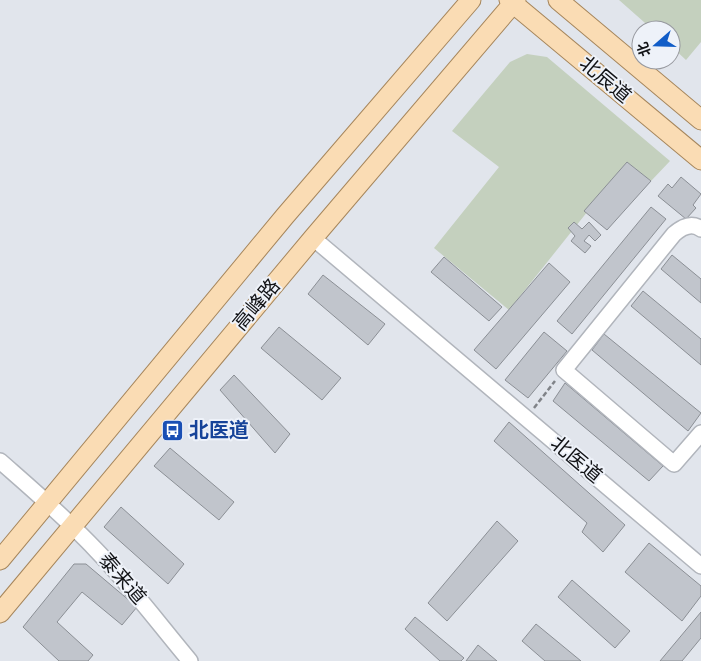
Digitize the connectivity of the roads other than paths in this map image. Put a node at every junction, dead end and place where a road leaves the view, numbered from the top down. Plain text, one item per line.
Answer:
1 (471, 0) edge
2 (558, 0) edge
3 (513, 1) edge
4 (701, 120) edge
5 (701, 160) edge
6 (701, 229) edge
7 (313, 238) junction
8 (701, 433) edge
9 (0, 461) edge
10 (47, 503) junction
11 (73, 526) junction
12 (0, 560) edge
13 (701, 566) edge
14 (0, 613) edge
15 (190, 661) edge

1 - 10 main road, 高峰路
2 - 4 main road, 北辰道
3 - 5 main road, 北辰道
3 - 7 main road, 高峰路
6 - 8 street
7 - 11 main road, 高峰路
7 - 13 street, 北医道
9 - 10 street, 泰来道
10 - 11 street, 泰来道
10 - 12 main road, 高峰路
11 - 14 main road, 高峰路
11 - 15 street, 泰来道

